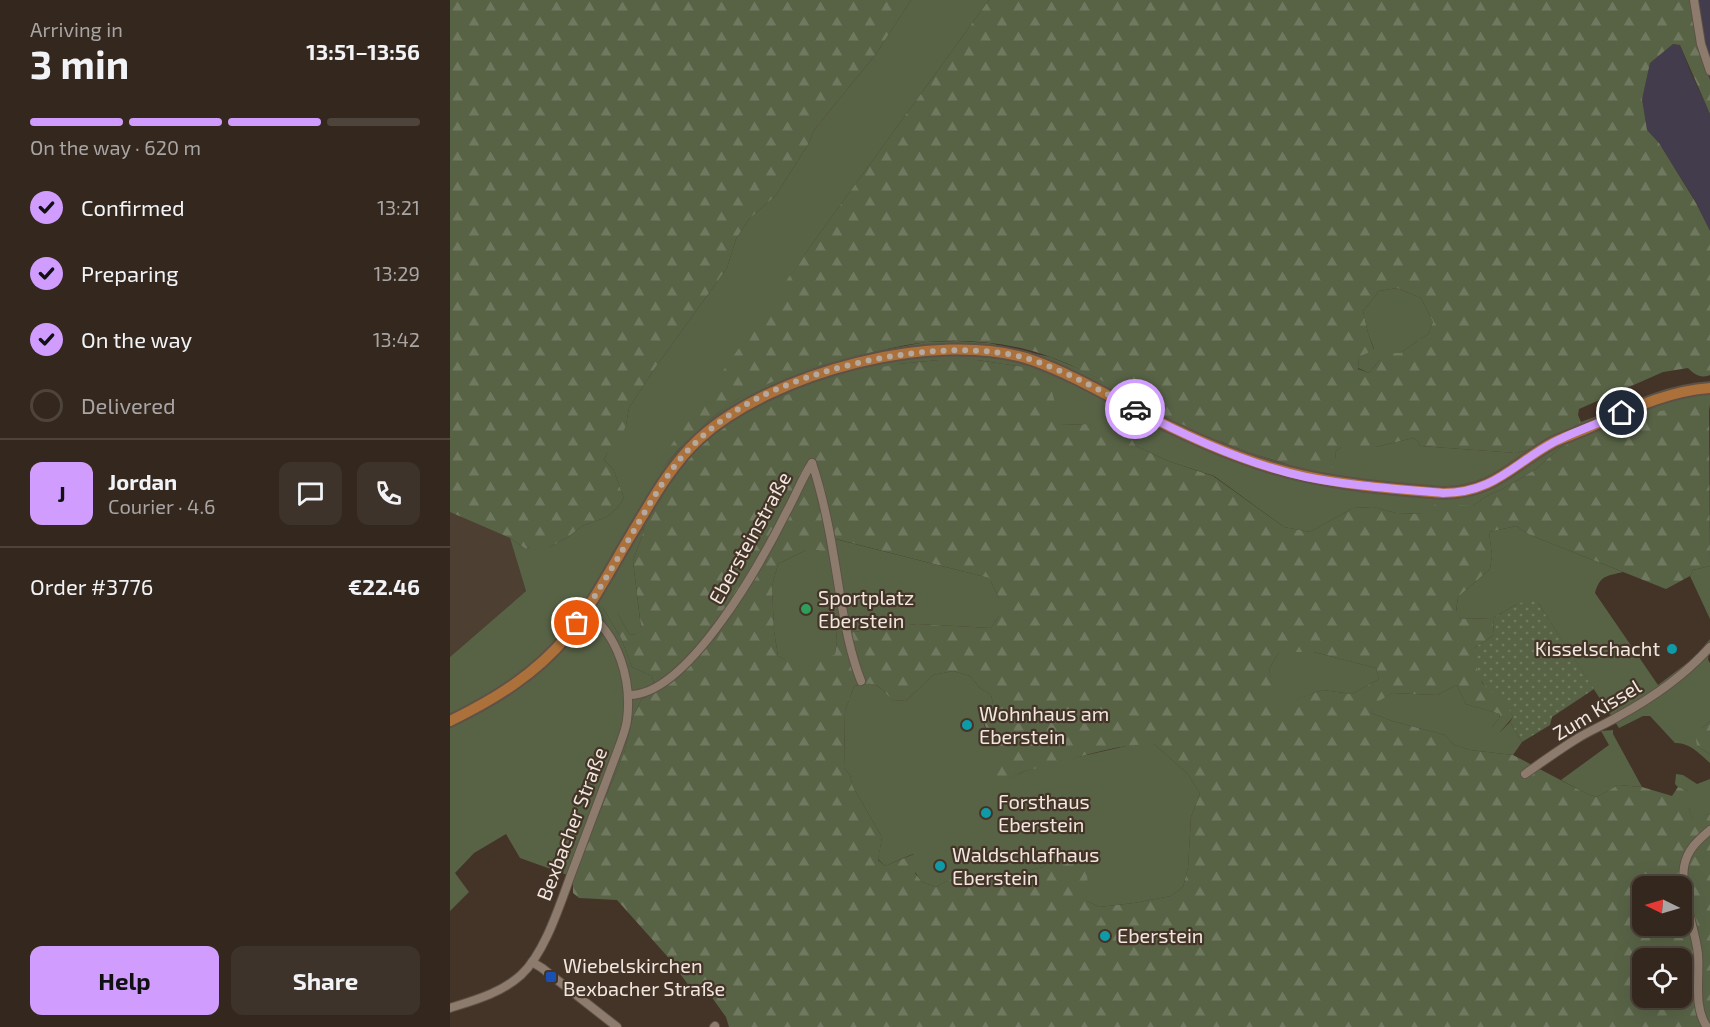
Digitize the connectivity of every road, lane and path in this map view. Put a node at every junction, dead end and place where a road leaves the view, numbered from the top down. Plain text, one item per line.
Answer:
1 (1694, 0) edge
2 (1710, 71) edge
3 (1710, 388) edge
4 (585, 611) junction
5 (1710, 647) edge
6 (861, 680) dead end
7 (628, 694) junction
8 (450, 721) edge
9 (1525, 774) dead end
10 (1710, 830) edge
11 (532, 962) junction
12 (450, 1008) edge
13 (617, 1027) edge
14 (1707, 1027) edge

1 - 2 street
3 - 4 main road
4 - 7 street, Bexbacher Straße
4 - 8 main road
5 - 9 street, Zum Kissel
6 - 7 street, Ebersteinstraße
7 - 11 street, Bexbacher Straße
10 - 14 street
11 - 12 street, Bexbacher Straße
11 - 13 street

